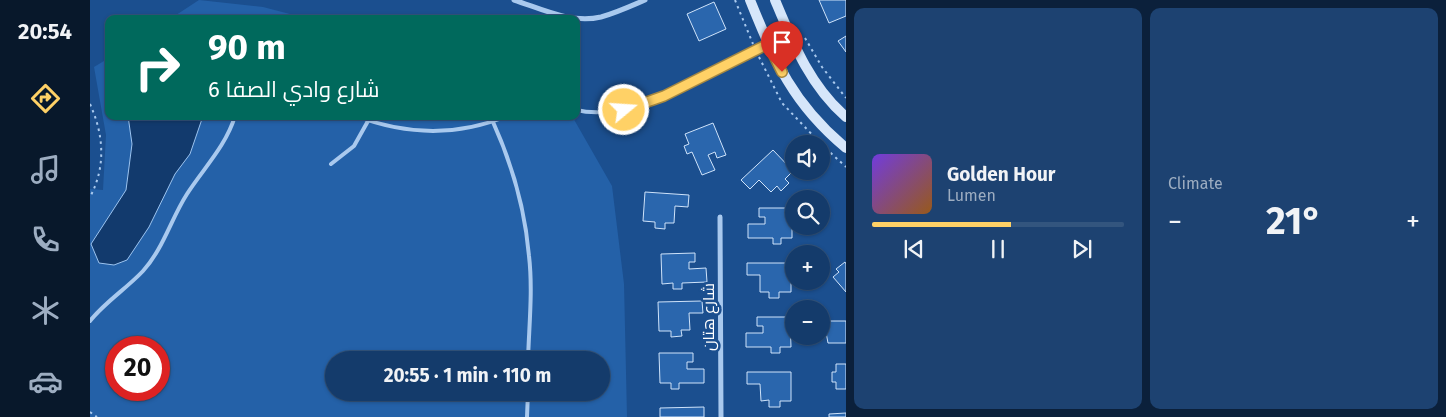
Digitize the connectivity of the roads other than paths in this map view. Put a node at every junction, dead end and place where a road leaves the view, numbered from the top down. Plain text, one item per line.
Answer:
1 (514, 0) edge
2 (646, 0) edge
3 (750, 0) edge
4 (774, 0) edge
5 (557, 15) edge
6 (580, 18) edge
7 (768, 44) junction
8 (580, 110) edge
9 (846, 117) edge
10 (233, 120) edge
11 (498, 120) edge
12 (368, 121) joint
13 (493, 122) junction
14 (846, 148) edge
15 (331, 164) dead end
16 (720, 217) dead end
17 (91, 319) edge
18 (528, 351) edge
19 (528, 401) edge
20 (527, 417) edge
21 (721, 417) edge

1 - 5 street
2 - 6 street
3 - 7 main road
4 - 9 main road
7 - 8 lane
7 - 14 main road
10 - 17 lane
11 - 13 lane
12 - 13 lane
12 - 15 lane
13 - 18 lane
16 - 21 street, شارع هتان
19 - 20 lane

